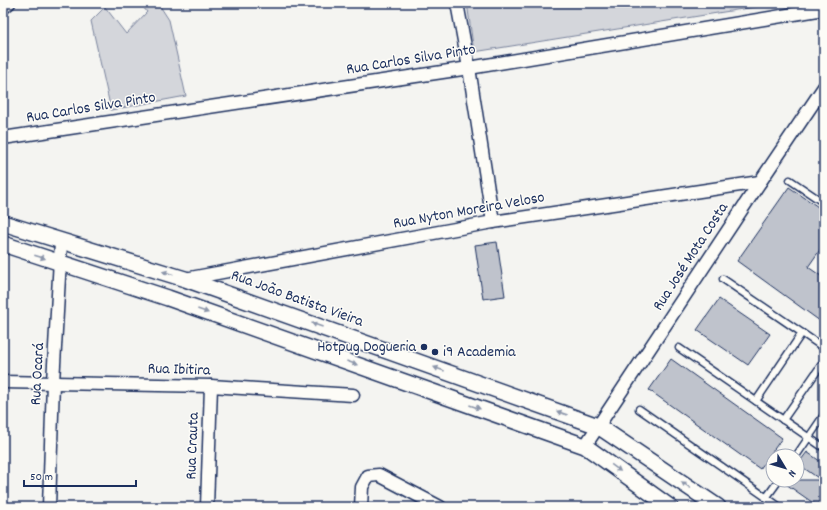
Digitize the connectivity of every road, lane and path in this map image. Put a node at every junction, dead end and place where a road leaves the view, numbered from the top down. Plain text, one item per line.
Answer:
1 (9, 3) edge
2 (457, 3) edge
3 (3, 8) edge
4 (824, 9) edge
5 (469, 68) junction
6 (824, 87) edge
7 (3, 138) edge
8 (790, 180) dead end
9 (760, 182) junction
10 (824, 203) edge
11 (493, 222) junction
12 (3, 223) edge
13 (61, 242) junction
14 (3, 244) edge
15 (59, 263) junction
16 (186, 279) junction
17 (723, 279) dead end
18 (802, 333) junction
19 (678, 348) dead end
20 (824, 348) edge
21 (824, 361) edge
22 (3, 382) edge
23 (53, 382) junction
24 (211, 386) junction
25 (353, 395) dead end
26 (756, 401) junction
27 (639, 409) dead end
28 (824, 415) edge
29 (783, 420) junction
30 (598, 426) junction
31 (809, 438) junction
32 (585, 446) junction
33 (802, 448) edge
34 (824, 448) edge
35 (773, 488) edge
36 (766, 498) junction
37 (49, 507) edge
38 (207, 507) edge
39 (361, 507) edge
40 (440, 507) edge
41 (670, 507) edge
42 (718, 507) edge
43 (780, 507) edge

1 - 3 street
2 - 5 street
4 - 5 street, Rua Carlos Silva Pinto
5 - 7 street, Rua Carlos Silva Pinto
5 - 11 street
6 - 9 street, Rua José Mota Costa
8 - 10 lane
9 - 11 street, Rua Nyton Moreira Veloso
9 - 30 street, Rua José Mota Costa
11 - 16 street, Rua Nyton Moreira Veloso
12 - 13 street, Rua João Batista Vieira
13 - 15 street, Rua Ocará
16 -> 13 street, Rua João Batista Vieira
14 -> 15 street
15 - 23 street, Rua Ocará
15 -> 32 street
30 -> 16 street, Rua João Batista Vieira
17 - 18 lane
18 - 20 lane
18 - 26 lane
19 - 26 lane
21 - 29 lane
22 - 23 street, Rua Ibitira
23 - 24 street, Rua Ibitira
23 - 37 street, Rua Ocará
24 - 25 street, Rua Ibitira
24 - 38 street, Rua Crauta
26 - 29 lane
27 - 36 lane
28 - 31 lane
29 - 31 lane
30 - 32 street, Rua José Mota Costa
42 -> 30 street, Rua João Batista Vieira
31 - 33 lane
31 - 34 lane
32 -> 41 street
35 - 36 lane
36 - 43 lane
39 - 40 street

